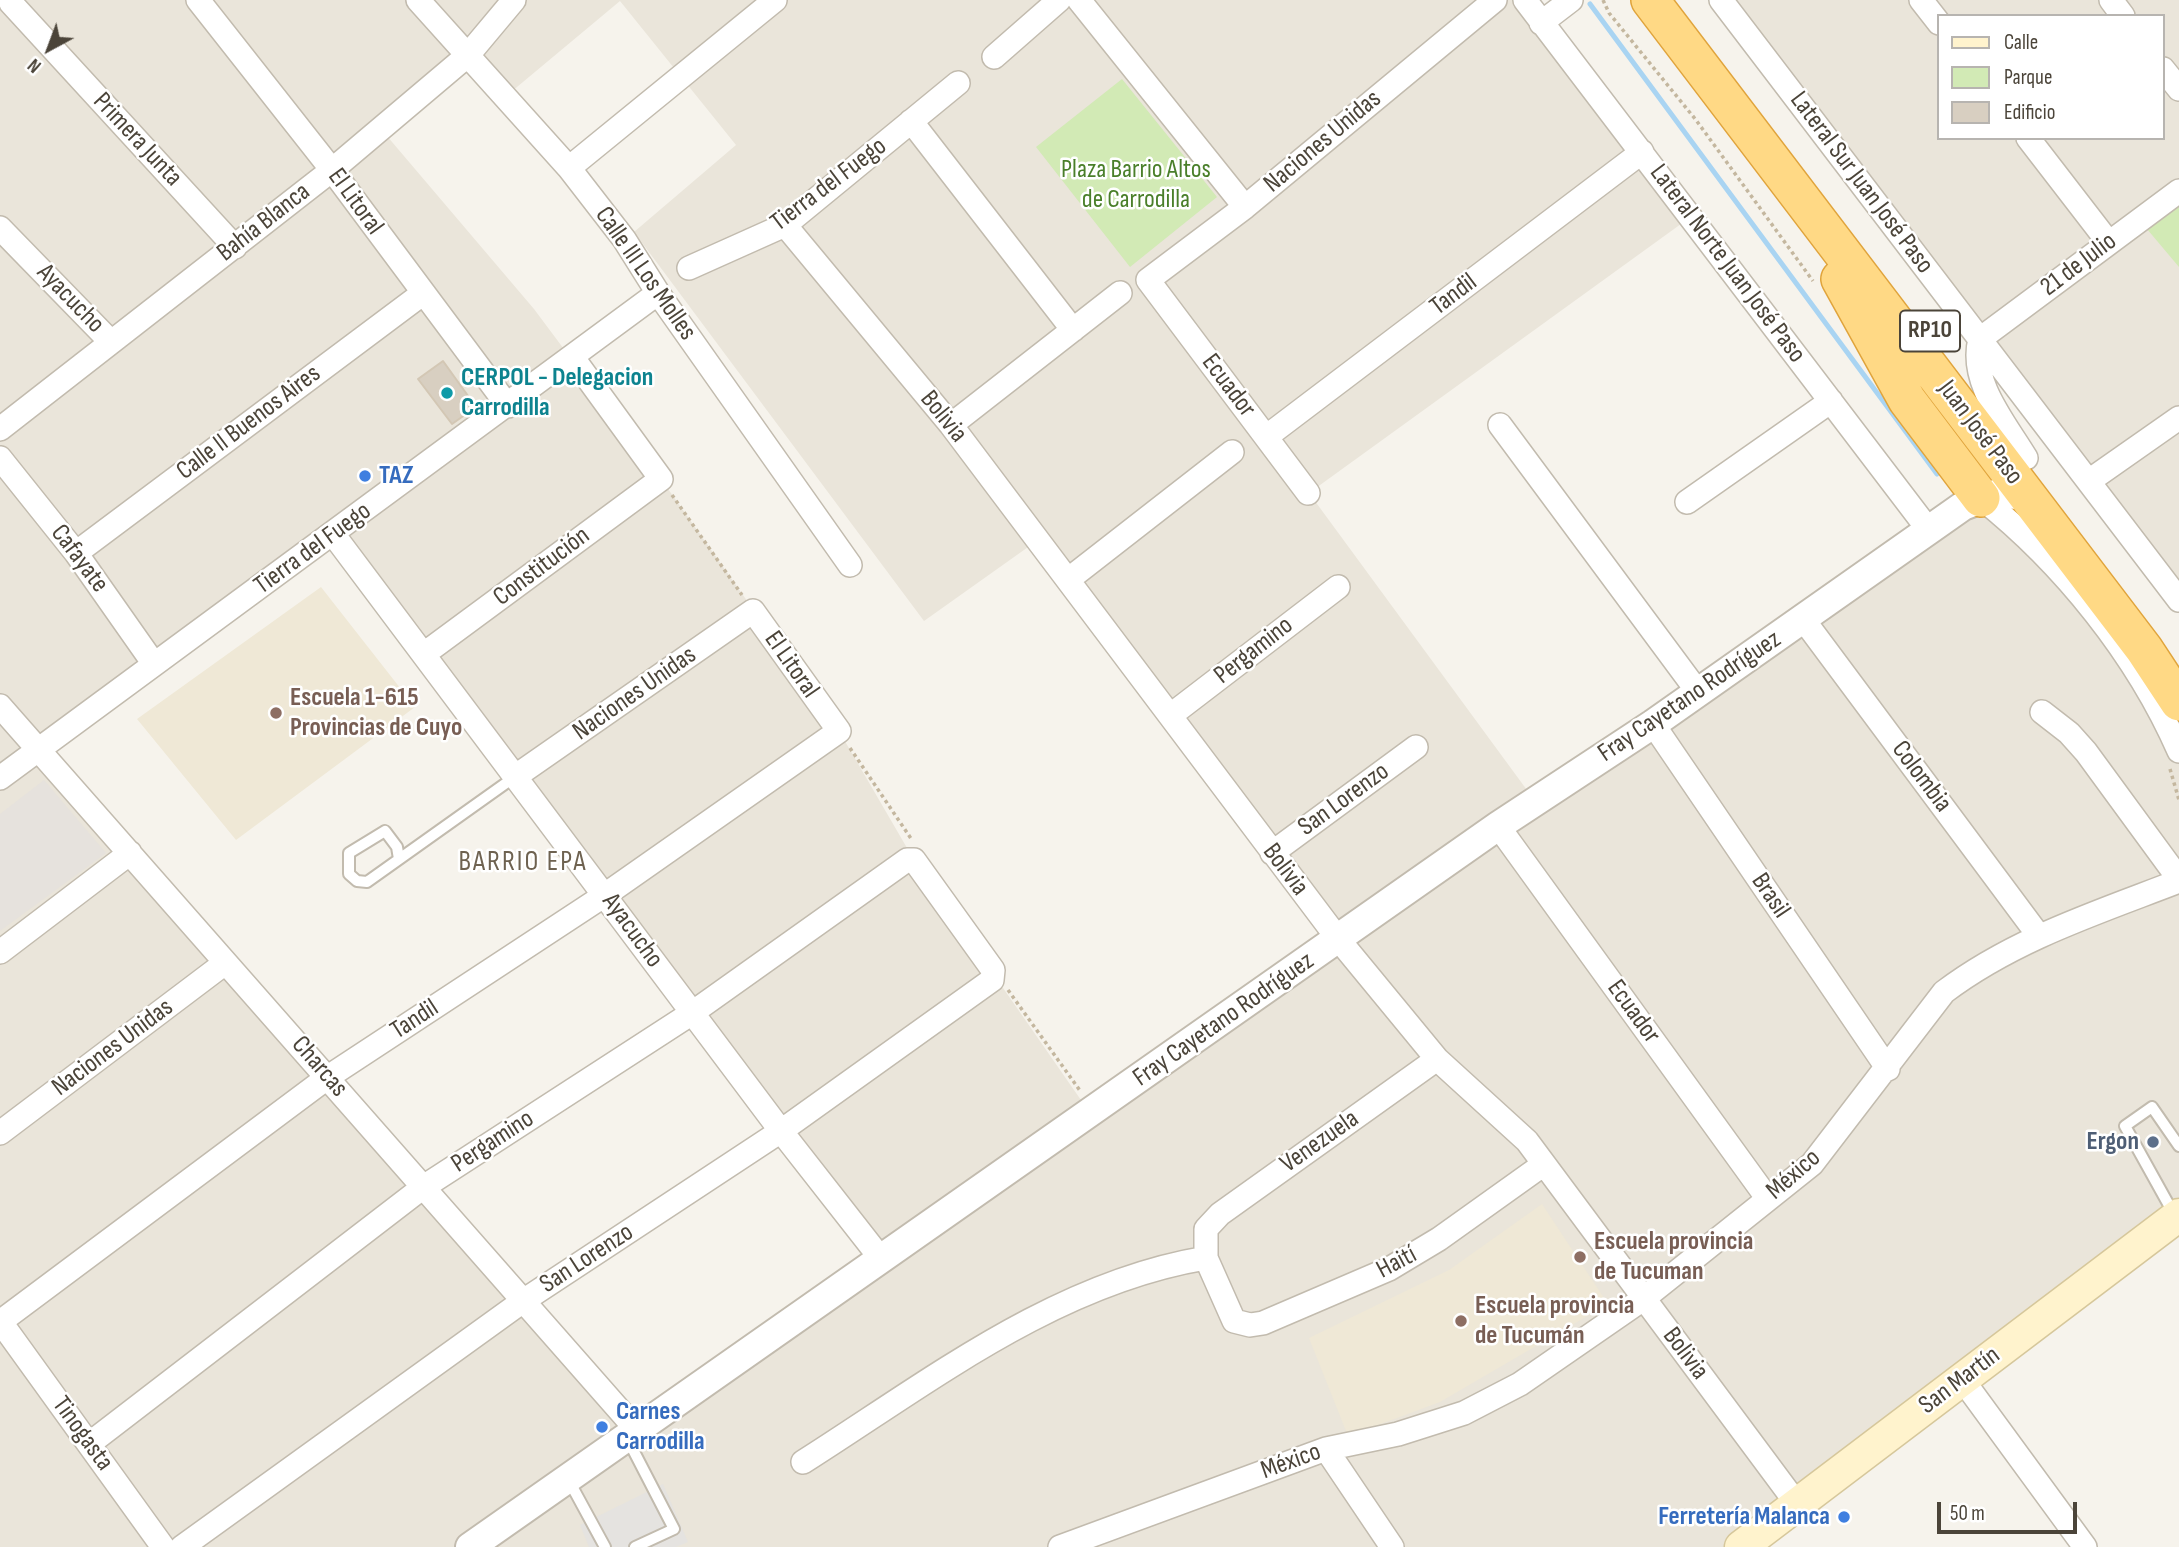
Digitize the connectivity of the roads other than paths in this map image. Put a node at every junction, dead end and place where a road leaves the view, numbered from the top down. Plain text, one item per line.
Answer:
1 (198, 0) edge
2 (418, 0) edge
3 (514, 0) edge
4 (775, 0) edge
5 (1059, 0) edge
6 (1079, 0) edge
7 (1495, 0) edge
8 (1525, 0) edge
9 (1571, 0) edge
10 (1650, 0) edge
11 (1679, 0) edge
12 (1721, 0) edge
13 (1921, 0) edge
14 (8, 5) edge
15 (1938, 22) edge
16 (1541, 23) junction
17 (468, 55) junction
18 (994, 57) dead end
19 (2165, 72) edge
20 (958, 83) dead end
21 (2179, 89) edge
22 (911, 121) junction
23 (2030, 140) edge
24 (1761, 142) junction
25 (1642, 152) junction
26 (569, 168) junction
27 (332, 170) junction
28 (2179, 191) edge
29 (1245, 206) junction
30 (785, 225) junction
31 (0, 228) edge
32 (2109, 243) junction
33 (235, 247) junction
34 (689, 268) dead end
35 (1148, 280) joint
36 (658, 293) junction
37 (1119, 293) dead end
38 (422, 294) junction
39 (1073, 330) junction
40 (1980, 340) junction
41 (110, 341) junction
42 (573, 358) junction
43 (1831, 401) junction
44 (508, 405) junction
45 (2179, 418) edge
46 (951, 425) junction
47 (1500, 425) dead end
48 (0, 429) edge
49 (1266, 437) junction
50 (1231, 452) dead end
51 (0, 458) edge
52 (2026, 458) junction
53 (2089, 481) junction
54 (1308, 493) dead end
55 (2027, 496) junction
56 (1981, 498) junction
57 (1687, 502) dead end
58 (1928, 529) junction
59 (333, 534) junction
60 (76, 553) junction
61 (850, 565) dead end
62 (1069, 579) junction
63 (1338, 587) dead end
64 (2179, 600) edge
65 (753, 611) joint
66 (1803, 619) junction
67 (424, 654) junction
68 (2179, 663) edge
69 (154, 664) junction
70 (1698, 692) junction
71 (2179, 702) edge
72 (0, 706) edge
73 (2042, 712) dead end
74 (1171, 715) junction
75 (1653, 724) junction
76 (839, 731) joint
77 (1416, 747) dead end
78 (39, 750) junction
79 (2173, 755) edge
80 (516, 776) junction
81 (0, 778) edge
82 (1498, 826) junction
83 (130, 853) junction
84 (1272, 853) junction
85 (399, 859) junction
86 (911, 859) joint
87 (2179, 880) edge
88 (605, 895) junction
89 (2039, 936) junction
90 (1339, 940) junction
91 (0, 952) edge
92 (225, 963) junction
93 (692, 1013) junction
94 (1437, 1059) junction
95 (1888, 1069) junction
96 (328, 1077) junction
97 (781, 1131) junction
98 (0, 1133) edge
99 (2179, 1146) edge
100 (1544, 1164) junction
101 (422, 1188) junction
102 (1768, 1199) junction
103 (2178, 1217) edge
104 (1206, 1258) junction
105 (882, 1260) junction
106 (1643, 1298) junction
107 (523, 1301) junction
108 (0, 1322) edge
109 (1962, 1379) junction
110 (632, 1434) junction
111 (89, 1444) junction
112 (1326, 1449) junction
113 (803, 1462) dead end
114 (568, 1479) junction
115 (1797, 1504) junction
116 (1381, 1543) edge
117 (163, 1547) edge
118 (182, 1547) edge
119 (470, 1547) edge
120 (605, 1547) edge
121 (635, 1547) edge
122 (1060, 1547) edge
123 (1741, 1547) edge
124 (2085, 1547) edge

1 - 27 street, El Litoral
2 - 17 street, Calle III Los Molles
3 - 17 street, Bahía Blanca
4 - 26 street
5 - 18 street
6 - 29 street
7 - 29 street, Naciones Unidas
8 - 16 street, Lateral Norte Juan José Paso
9 - 16 street
10 - 24 highway, Juan José Paso / RP10
11 - 52 highway, Juan José Paso / RP10
12 - 40 street, Lateral Sur Juan José Paso
13 - 15 street
14 - 33 street, Primera Junta
16 - 25 street, Lateral Norte Juan José Paso
17 - 26 street, Calle III Los Molles
17 - 27 street, Bahía Blanca
19 - 21 street
20 - 22 street, Tierra del Fuego
22 - 30 street, Tierra del Fuego
22 - 39 street
23 - 32 street
24 - 55 highway, Juan José Paso / RP10
24 - 56 highway
25 - 43 street, Lateral Norte Juan José Paso
25 - 49 street, Tandil
26 - 36 street, Calle III Los Molles
27 - 33 street, Bahía Blanca
27 - 38 street, El Litoral
28 - 32 street, 21 de Julio
29 - 35 street, Naciones Unidas
30 - 34 street, Tierra del Fuego
30 - 46 street, Bolivia
31 - 41 street, Ayacucho
32 - 40 street, 21 de Julio
33 - 41 street, Bahía Blanca
35 - 49 street, Ecuador
36 - 42 street, Tierra del Fuego
36 - 61 street, Calle III Los Molles
37 - 39 street
38 - 44 street, El Litoral
38 - 60 street, Calle II Buenos Aires
39 - 46 street
40 - 52 street
40 - 53 street, Lateral Sur Juan José Paso
41 - 48 street, Bahía Blanca
42 - 44 street, Tierra del Fuego
42 - 67 street, Constitución
43 - 57 street
43 - 58 street, Lateral Norte Juan José Paso
44 - 59 street, Tierra del Fuego
45 - 53 street
46 - 62 street, Bolivia
47 - 70 street
49 - 54 street, Ecuador
50 - 62 street
51 - 60 street, Cafayate
52 - 68 highway, Juan José Paso / RP10
53 - 64 street, Lateral Sur Juan José Paso
55 - 56 street
55 - 71 highway, Juan José Paso / RP10
56 - 58 street, Fray Cayetano Rodríguez
56 - 79 street
58 - 66 street, Fray Cayetano Rodríguez
59 - 67 street, Ayacucho
59 - 69 street, Tierra del Fuego
60 - 69 street, Cafayate
62 - 74 street, Bolivia
63 - 74 street, Pergamino
65 - 76 street, El Litoral
65 - 80 street, Naciones Unidas
66 - 70 street, Fray Cayetano Rodríguez
66 - 89 street, Colombia
67 - 80 street, Ayacucho
69 - 78 street, Tierra del Fuego
70 - 75 street, Fray Cayetano Rodríguez
72 - 78 street, Charcas
73 - 87 street, México
74 - 84 street, Bolivia
75 - 82 street, Fray Cayetano Rodríguez
75 - 95 street, Brasil
76 - 88 street, Tandil
77 - 84 street, San Lorenzo
78 - 81 street, Tierra del Fuego
78 - 83 street, Charcas
80 - 85 lane
80 - 88 street, Ayacucho
82 - 90 street, Fray Cayetano Rodríguez
82 - 102 street, Ecuador
83 - 91 street
83 - 92 street, Charcas
84 - 90 street, Bolivia
85 - 85 lane
86 - 93 street, Pergamino
86 - 97 street, San Lorenzo
87 - 89 street, México
88 - 93 street, Ayacucho
88 - 96 street, Tandil
89 - 95 street, México
90 - 94 street, Bolivia
90 - 105 street, Fray Cayetano Rodríguez
92 - 96 street, Charcas
92 - 98 street, Naciones Unidas
93 - 97 street, Ayacucho
93 - 101 street, Pergamino
94 - 100 street, Bolivia
94 - 104 street, Venezuela
95 - 102 street, México
96 - 101 street, Charcas
96 - 108 street, Tandil
97 - 105 street, Ayacucho
97 - 107 street, San Lorenzo
99 - 103 lane
100 - 104 street, Haití
100 - 106 street, Bolivia
101 - 107 street, Charcas
101 - 111 street, Pergamino
102 - 106 street, México
103 - 109 main road, San Martín
104 - 113 street
105 - 110 street, Fray Cayetano Rodríguez
106 - 112 street, México
106 - 115 street, Bolivia
107 - 110 street, Charcas
107 - 118 street, San Lorenzo
108 - 111 street, Tinogasta
109 - 115 main road, San Martín
109 - 124 street
110 - 114 street, Fray Cayetano Rodríguez
110 - 121 lane
111 - 117 street, Tinogasta
112 - 116 street
112 - 122 street, México
114 - 119 street, Fray Cayetano Rodríguez
114 - 120 lane
115 - 123 main road, San Martín

